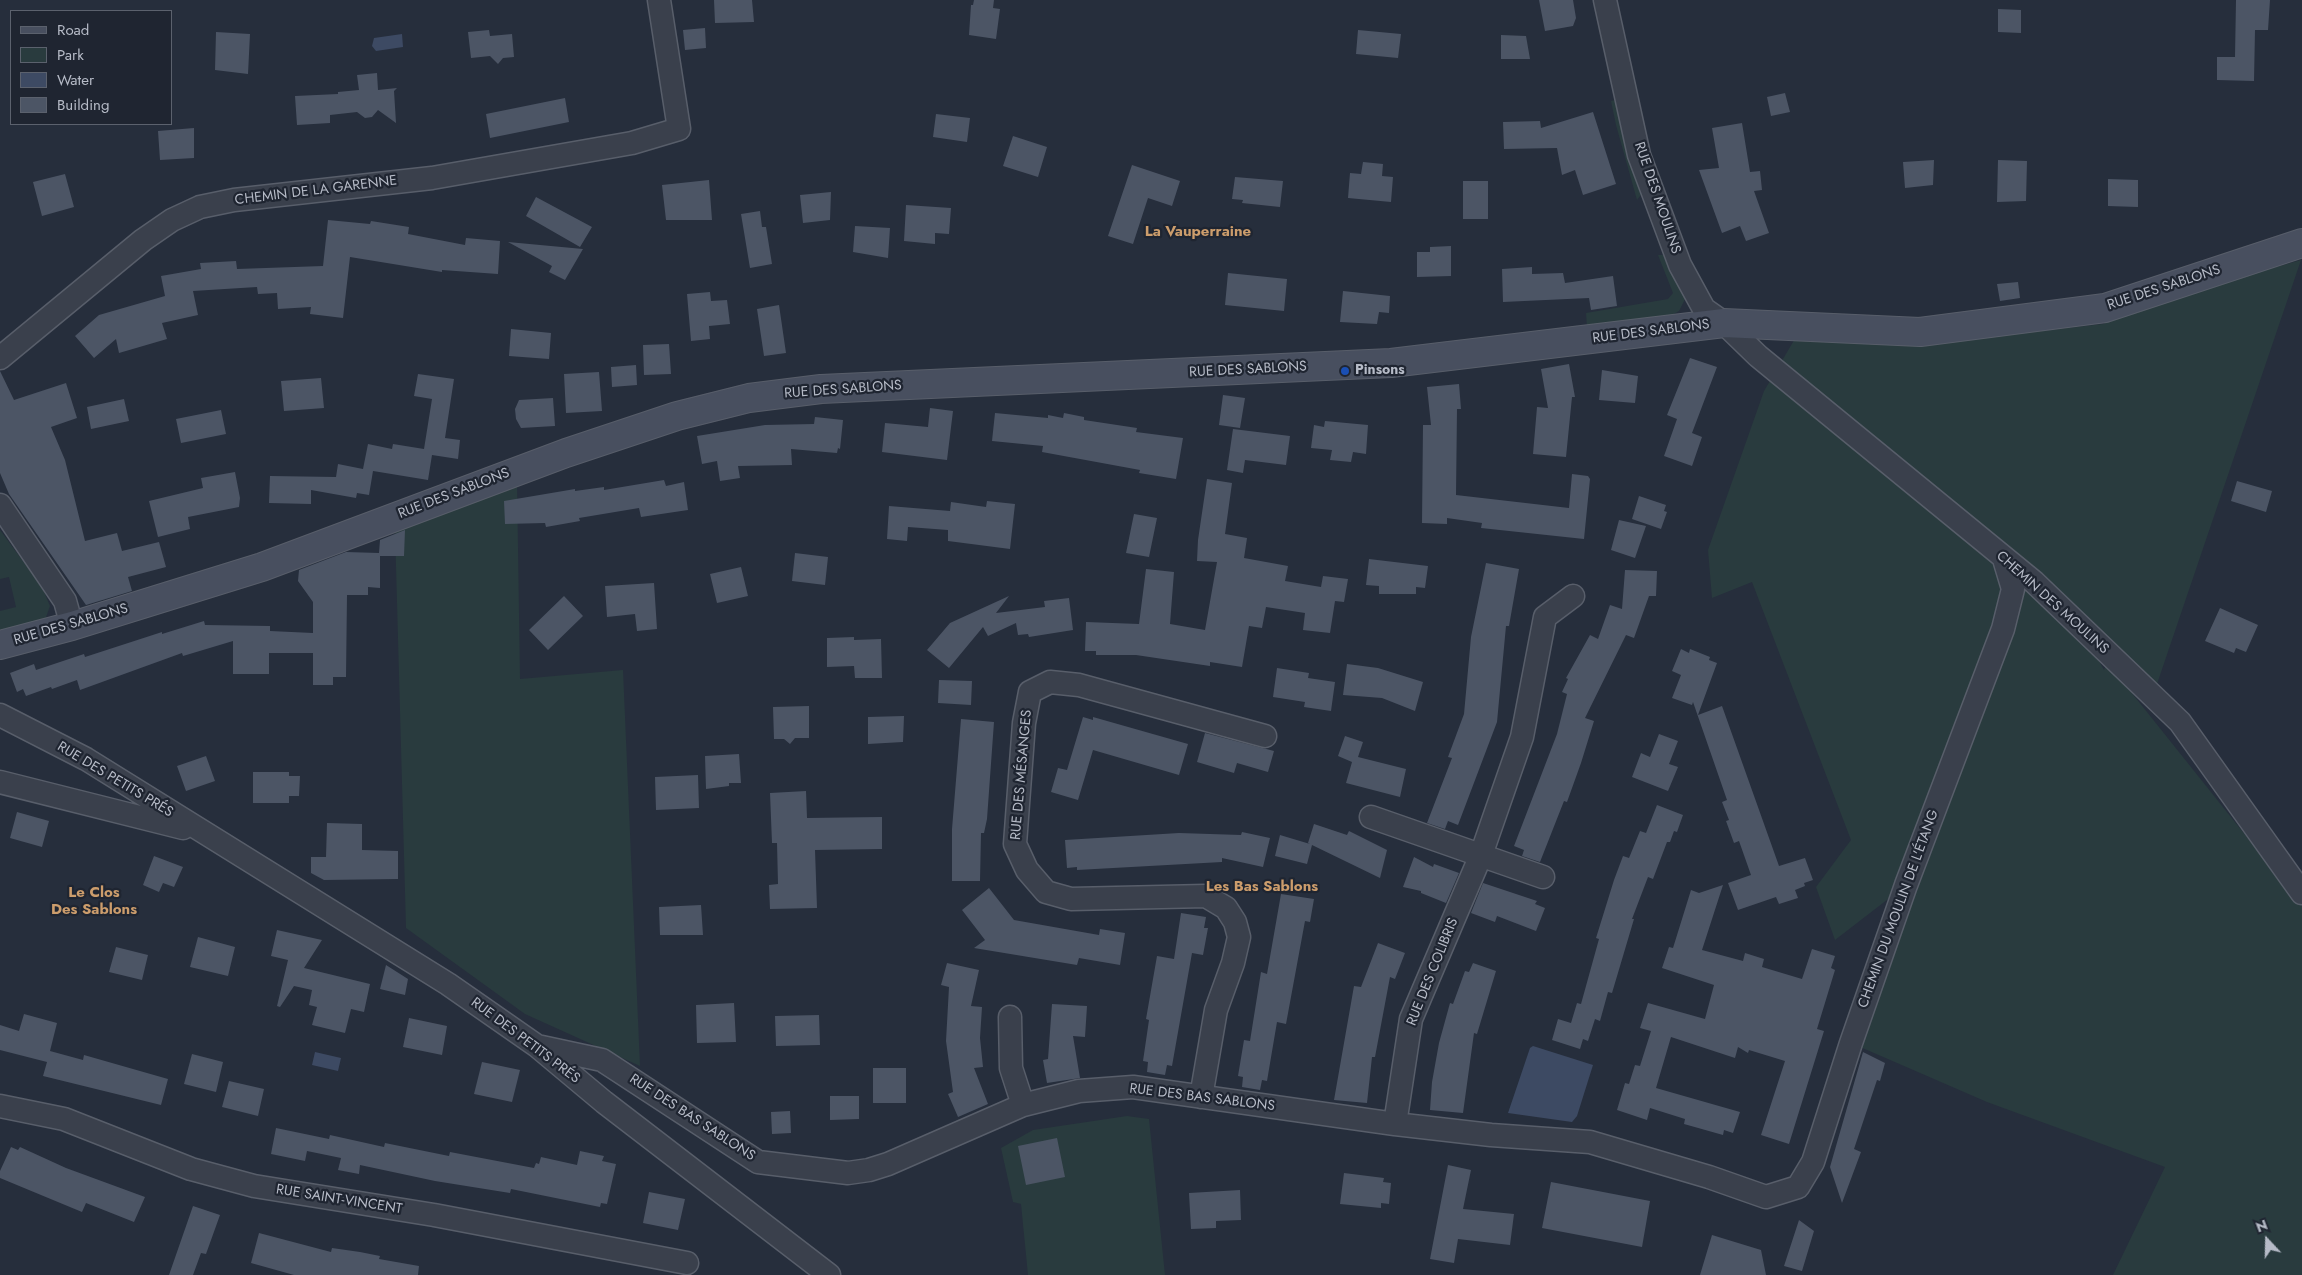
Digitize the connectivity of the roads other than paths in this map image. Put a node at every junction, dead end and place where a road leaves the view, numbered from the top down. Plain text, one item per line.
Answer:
1 (658, 0) edge
2 (1605, 0) edge
3 (2302, 243) edge
4 (1724, 323) junction
5 (1758, 356) joint
6 (0, 358) edge
7 (0, 505) edge
8 (2004, 559) junction
9 (1573, 596) dead end
10 (72, 626) junction
11 (0, 645) edge
12 (0, 715) edge
13 (1266, 736) dead end
14 (0, 782) edge
15 (1371, 817) dead end
16 (203, 833) junction
17 (1481, 855) junction
18 (1543, 877) dead end
19 (2302, 893) edge
20 (1010, 1017) dead end
21 (537, 1046) junction
22 (1201, 1097) junction
23 (1023, 1105) junction
24 (0, 1106) edge
25 (1395, 1124) junction
26 (1727, 1183) joint
27 (686, 1263) dead end
28 (829, 1275) edge

1 - 6 street, CHEMIN DE LA GARENNE
2 - 4 street, RUE DES MOULINS
3 - 4 street, RUE DES SABLONS
4 - 5 street, RUE DES SABLONS
4 - 10 street, RUE DES SABLONS
5 - 8 street, CHEMIN DES MOULINS
7 - 10 street
8 - 19 street, CHEMIN DES MOULINS
8 - 26 street, CHEMIN DU MOULIN DE L'ÉTANG
9 - 17 street, RUE DES COLIBRIS
10 - 11 street, RUE DES SABLONS
12 - 16 street, RUE DES PETITS PRÉS
13 - 22 street, RUE DES MÉSANGES
14 - 16 street, RUE DES PETITS PRÉS
15 - 17 street
16 - 21 street, RUE DES PETITS PRÉS
17 - 18 street
17 - 25 street, RUE DES COLIBRIS
20 - 23 street
21 - 23 street, RUE DES BAS SABLONS
21 - 28 street, RUE DES PETITS PRÉS
22 - 23 street, RUE DES BAS SABLONS
22 - 25 street, RUE DES BAS SABLONS
24 - 27 street, RUE SAINT-VINCENT
25 - 26 street, RUE DES BAS SABLONS

